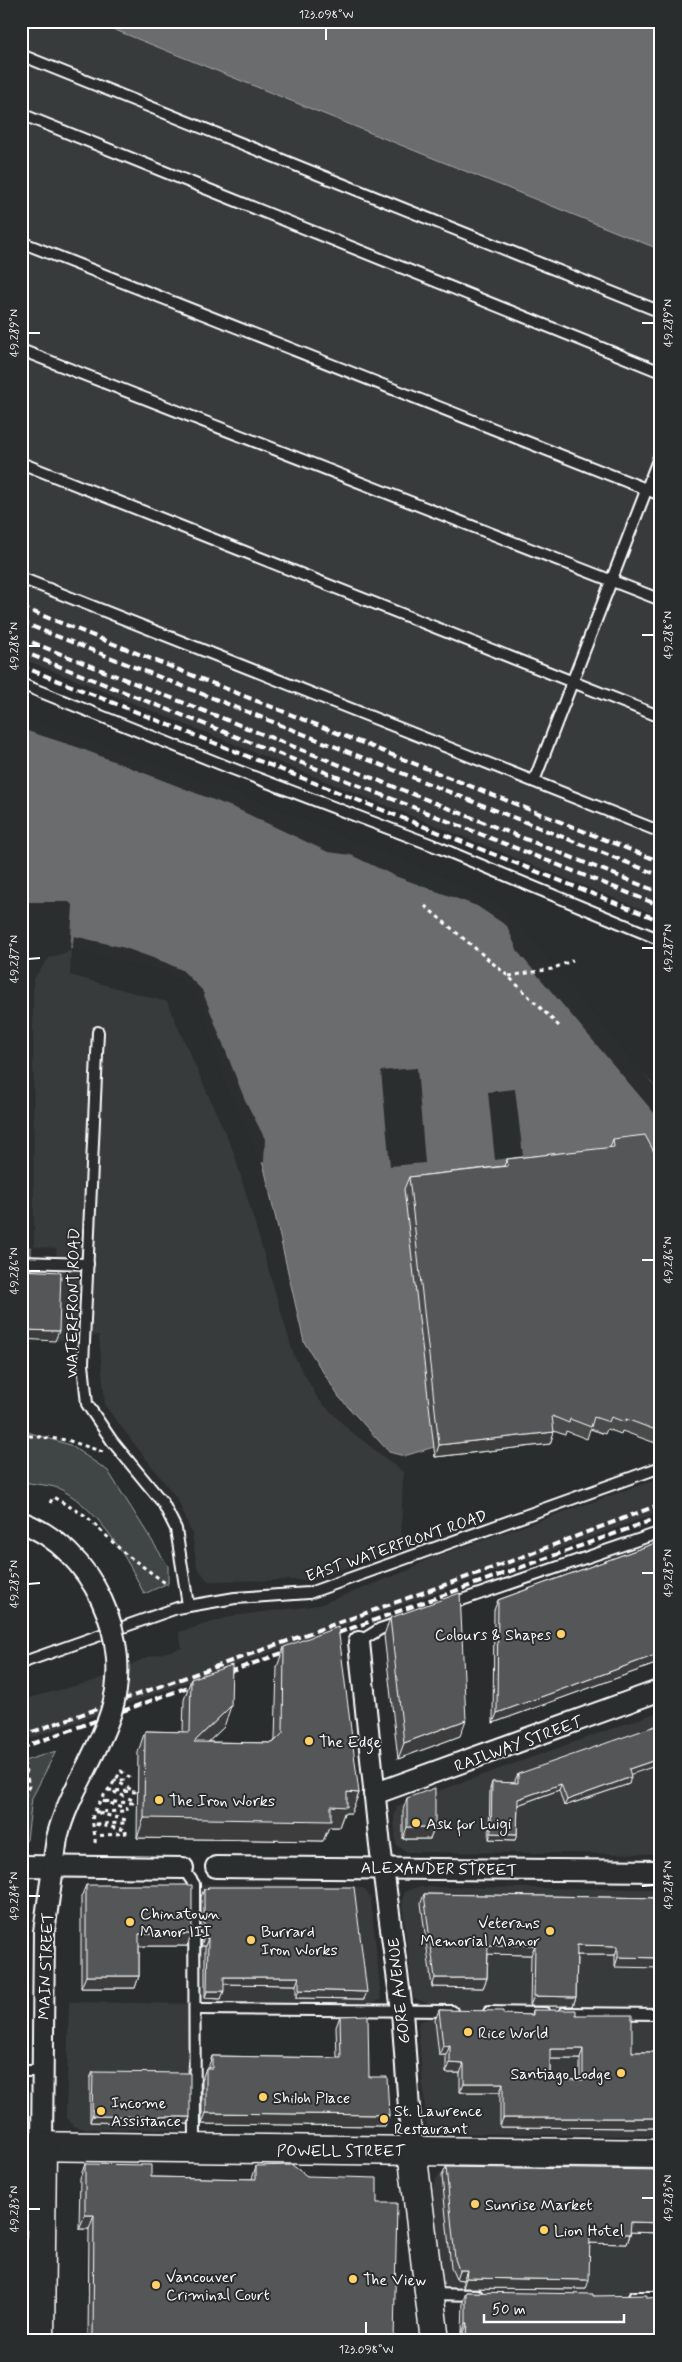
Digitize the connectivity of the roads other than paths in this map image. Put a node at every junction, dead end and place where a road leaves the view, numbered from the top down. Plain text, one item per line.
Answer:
1 (21, 55) edge
2 (21, 114) edge
3 (21, 242) edge
4 (661, 312) edge
5 (21, 350) edge
6 (661, 372) edge
7 (661, 452) edge
8 (21, 463) edge
9 (646, 490) junction
10 (661, 495) edge
11 (21, 578) edge
12 (612, 580) junction
13 (661, 600) edge
14 (571, 681) junction
15 (21, 684) edge
16 (661, 717) edge
17 (534, 781) junction
18 (661, 832) edge
19 (661, 940) edge
20 (98, 1032) dead end
21 (21, 1262) edge
22 (88, 1264) junction
23 (661, 1467) edge
24 (21, 1522) edge
25 (661, 1532) edge
26 (188, 1605) junction
27 (436, 1609) edge
28 (408, 1619) edge
29 (359, 1642) joint
30 (21, 1663) edge
31 (661, 1690) edge
32 (374, 1794) junction
33 (21, 1866) edge
34 (52, 1867) junction
35 (216, 1867) dead end
36 (383, 1867) junction
37 (182, 1868) joint
38 (661, 1871) edge
39 (196, 2009) junction
40 (402, 2011) junction
41 (462, 2011) edge
42 (481, 2012) edge
43 (661, 2014) edge
44 (21, 2070) edge
45 (43, 2071) junction
46 (32, 2146) edge
47 (195, 2148) junction
48 (412, 2150) junction
49 (661, 2154) edge
50 (431, 2294) junction
51 (490, 2295) edge
52 (624, 2297) edge
53 (661, 2297) edge
54 (40, 2341) edge
55 (435, 2341) edge

1 - 4 lane
2 - 6 lane
3 - 9 lane
5 - 12 lane
7 - 9 lane
8 - 14 lane
9 - 10 lane
9 - 12 lane
11 - 17 lane
12 - 13 lane
12 - 14 lane
14 - 16 lane
14 - 17 lane
15 - 19 lane
17 - 18 lane
20 - 22 lane, WATERFRONT ROAD
21 - 22 lane
22 - 26 lane, WATERFRONT ROAD
23 - 26 lane, EAST WATERFRONT ROAD
24 - 34 street, MAIN STREET, bridge
25 - 27 lane
26 - 30 lane, EAST WATERFRONT ROAD
28 - 29 lane
29 - 32 street, GORE AVENUE
31 - 32 street, RAILWAY STREET
32 - 36 street, GORE AVENUE
33 - 34 street
34 - 37 street
34 - 45 street, MAIN STREET
35 - 36 street, ALEXANDER STREET
36 - 38 street, ALEXANDER STREET
36 - 40 street, GORE AVENUE
37 - 39 lane
39 - 40 lane
39 - 47 lane
40 - 41 lane
40 - 48 street, GORE AVENUE
42 - 43 lane
44 - 45 lane
45 - 46 street, MAIN STREET
46 - 47 main road, POWELL STREET
46 - 54 main road, MAIN STREET
47 - 48 main road, POWELL STREET
48 - 49 main road, POWELL STREET
48 - 50 main road, GORE AVENUE
50 - 51 lane
50 - 55 main road, GORE AVENUE
52 - 53 lane

